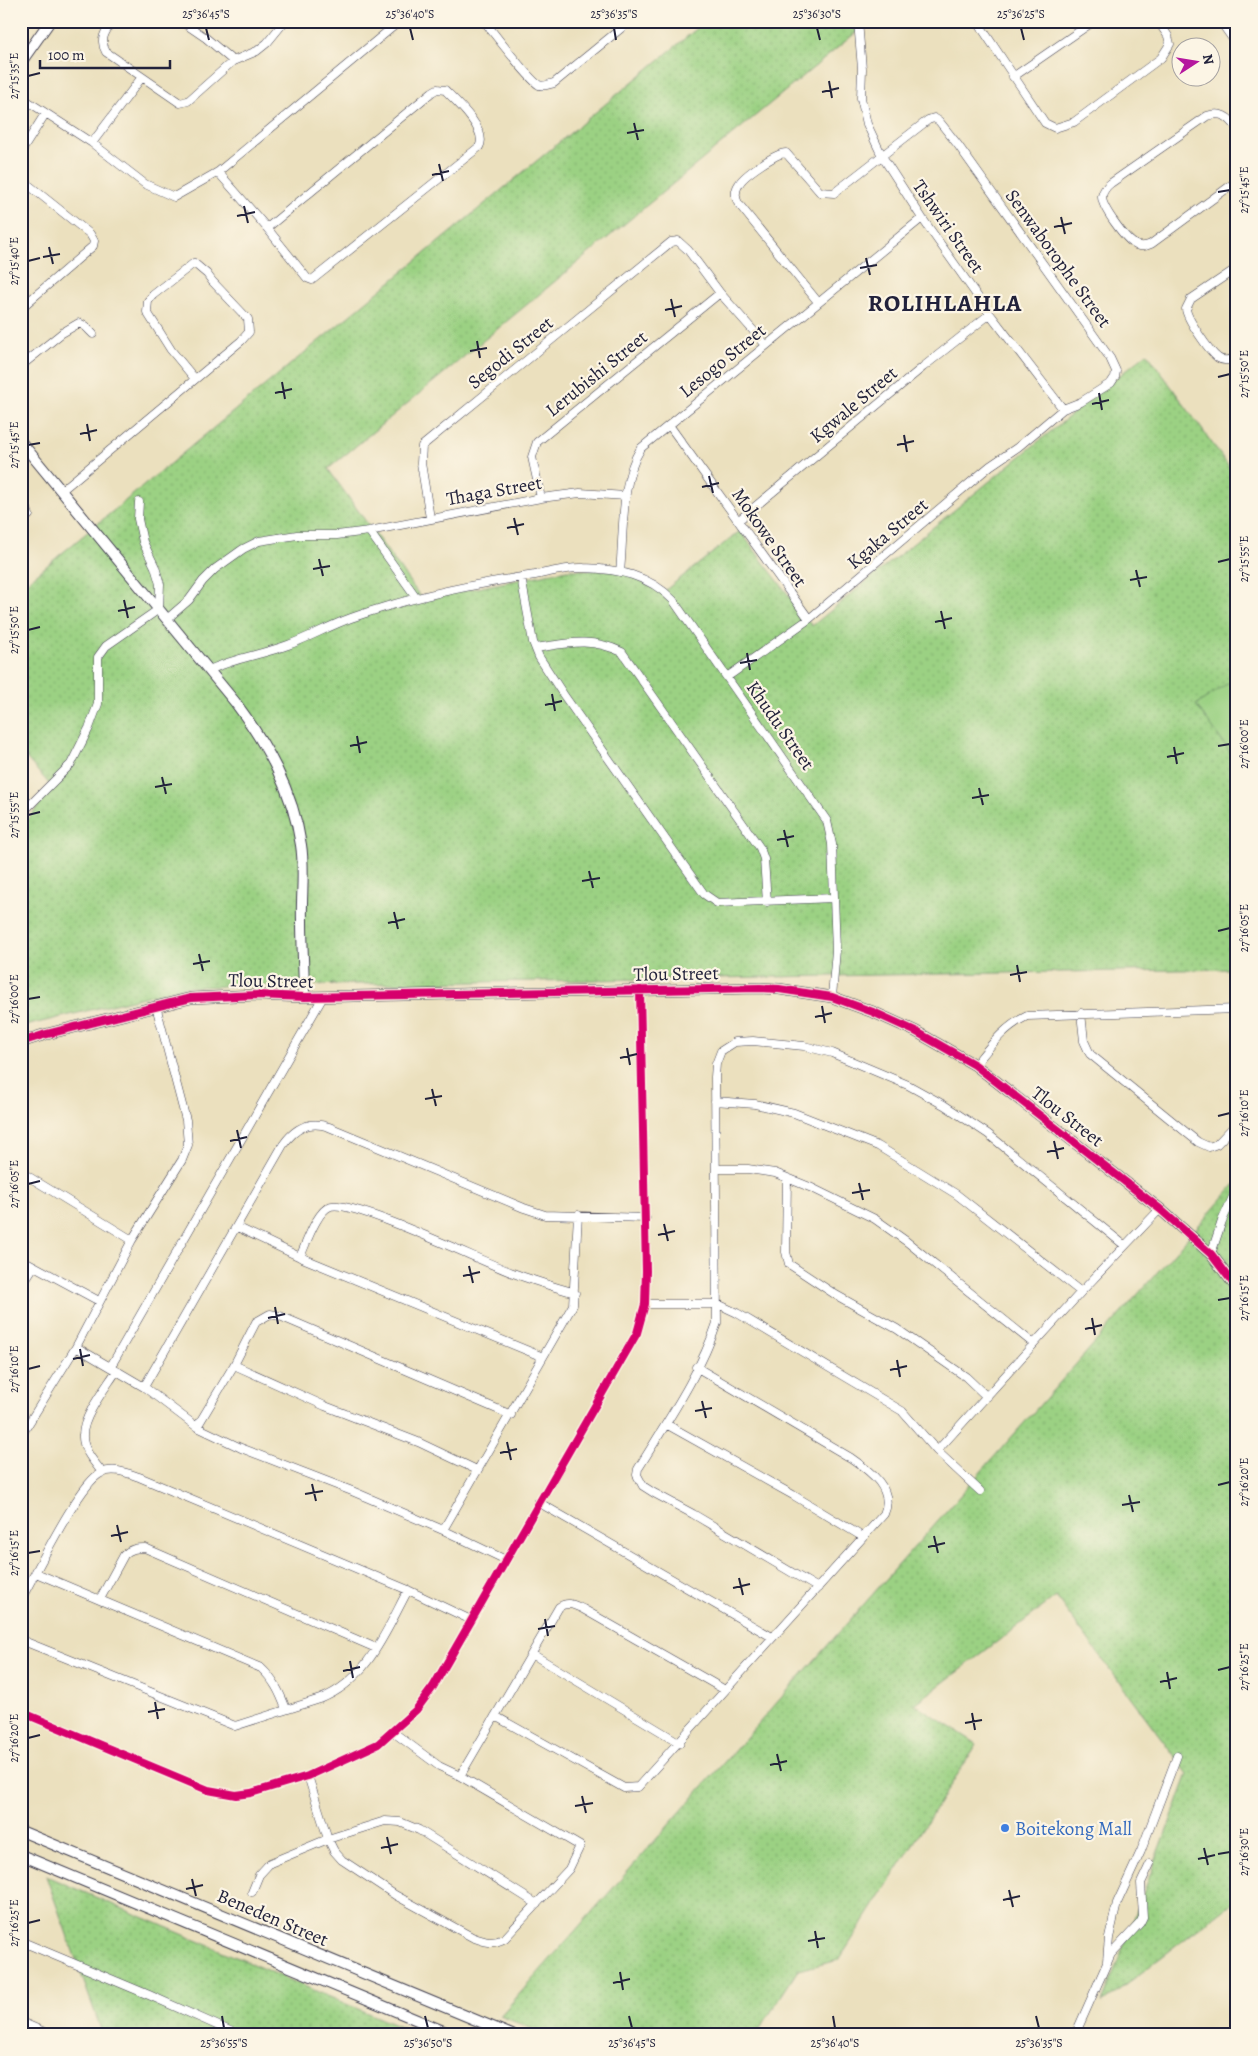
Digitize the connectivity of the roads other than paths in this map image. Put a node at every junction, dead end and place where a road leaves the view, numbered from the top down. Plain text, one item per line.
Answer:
1 (50, 21) edge
2 (113, 21) edge
3 (181, 21) edge
4 (285, 21) edge
5 (400, 21) edge
6 (484, 21) edge
7 (630, 21) edge
8 (858, 21) edge
9 (977, 21) edge
10 (1094, 21) edge
11 (1158, 21) edge
12 (1220, 21) edge
13 (1237, 45) edge
14 (233, 61) junction
15 (21, 62) edge
16 (1013, 77) junction
17 (142, 78) junction
18 (21, 97) edge
19 (45, 114) junction
20 (1237, 128) edge
21 (92, 143) junction
22 (21, 152) edge
23 (882, 156) junction
24 (218, 172) junction
25 (21, 179) edge
26 (1237, 181) edge
27 (922, 218) junction
28 (267, 228) junction
29 (1237, 268) edge
30 (720, 293) junction
31 (818, 302) junction
32 (21, 308) edge
33 (990, 314) junction
34 (93, 334) dead end
35 (766, 345) junction
36 (1237, 357) edge
37 (21, 366) edge
38 (195, 378) junction
39 (1063, 409) junction
40 (669, 425) junction
41 (21, 442) edge
42 (60, 490) junction
43 (626, 496) junction
44 (540, 498) junction
45 (21, 500) edge
46 (139, 502) dead end
47 (430, 518) junction
48 (739, 520) junction
49 (21, 522) edge
50 (370, 531) junction
51 (620, 572) junction
52 (521, 577) junction
53 (416, 597) junction
54 (159, 609) junction
55 (167, 619) junction
56 (809, 619) junction
57 (536, 648) junction
58 (209, 670) junction
59 (727, 677) junction
60 (21, 814) edge
61 (833, 898) junction
62 (767, 902) junction
63 (640, 990) junction
64 (304, 997) junction
65 (322, 997) junction
66 (832, 998) junction
67 (156, 1006) junction
68 (1237, 1008) edge
69 (1081, 1013) junction
70 (21, 1042) edge
71 (976, 1065) junction
72 (715, 1101) junction
73 (1237, 1123) edge
74 (716, 1169) junction
75 (21, 1172) edge
76 (787, 1178) junction
77 (1237, 1188) edge
78 (1160, 1208) junction
79 (578, 1214) junction
80 (646, 1218) junction
81 (237, 1227) junction
82 (132, 1240) junction
83 (1124, 1245) junction
84 (1211, 1254) junction
85 (300, 1257) junction
86 (21, 1259) edge
87 (34, 1266) junction
88 (21, 1286) edge
89 (1237, 1288) edge
90 (1081, 1292) junction
91 (575, 1293) junction
92 (99, 1302) junction
93 (645, 1304) junction
94 (718, 1304) junction
95 (1034, 1344) junction
96 (76, 1347) junction
97 (543, 1356) junction
98 (234, 1365) junction
99 (114, 1368) junction
100 (696, 1368) junction
101 (144, 1387) junction
102 (987, 1397) junction
103 (511, 1415) junction
104 (666, 1424) junction
105 (197, 1428) junction
106 (22, 1432) edge
107 (937, 1451) junction
108 (477, 1470) junction
109 (102, 1472) junction
110 (980, 1491) dead end
111 (538, 1502) junction
112 (443, 1530) junction
113 (863, 1537) junction
114 (506, 1560) junction
115 (36, 1573) junction
116 (818, 1588) junction
117 (408, 1590) junction
118 (21, 1599) edge
119 (100, 1599) junction
120 (471, 1620) junction
121 (772, 1637) junction
122 (21, 1640) edge
123 (376, 1648) junction
124 (532, 1654) junction
125 (725, 1690) junction
126 (286, 1710) junction
127 (21, 1712) edge
128 (496, 1716) junction
129 (393, 1732) junction
130 (680, 1743) junction
131 (1178, 1756) dead end
132 (308, 1776) junction
133 (460, 1776) junction
134 (21, 1831) edge
135 (328, 1839) junction
136 (21, 1855) edge
137 (1150, 1864) dead end
138 (1127, 1882) junction
139 (1141, 1891) junction
140 (252, 1892) dead end
141 (537, 1904) junction
142 (21, 1945) edge
143 (1107, 1961) junction
144 (21, 2022) edge
145 (51, 2035) edge
146 (240, 2035) edge
147 (453, 2035) edge
148 (512, 2035) edge
149 (1075, 2035) edge

1 - 15 street
2 - 17 street
3 - 14 street
4 - 14 street
5 - 24 street
6 - 7 street
8 - 23 street, Tshwiri Street
9 - 16 street
10 - 16 street
11 - 16 street
12 - 13 street
14 - 17 street
17 - 21 street
18 - 19 street
19 - 21 street
19 - 22 street
20 - 26 street
21 - 24 street
23 - 27 street, Tshwiri Street
23 - 31 street
23 - 39 street, Senwaborophe Street
24 - 28 street
25 - 32 street
27 - 31 street, Lesogo Street
27 - 33 street, Tshwiri Street
28 - 28 street
29 - 36 street
30 - 35 street
30 - 44 street, Lerubishi Street
30 - 47 street, Segodi Street
31 - 35 street, Lesogo Street
33 - 39 street, Tshwiri Street
33 - 48 street, Kgwale Street
34 - 37 street
35 - 40 street, Lesogo Street
38 - 38 street
38 - 42 street
39 - 56 street, Kgaka Street
40 - 43 street, Lesogo Street
40 - 48 street, Mokowe Street
41 - 42 street
42 - 54 street
43 - 44 street, Thaga Street
43 - 51 street, Lesogo Street
44 - 47 street, Thaga Street
45 - 49 street
46 - 54 street
47 - 50 street, Thaga Street
48 - 56 street, Mokowe Street
50 - 53 street
50 - 55 street, Thaga Street
51 - 52 street, Khudu Street
51 - 59 street, Khudu Street
52 - 53 street, Khudu Street
52 - 57 street
53 - 58 street, Khudu Street
54 - 55 street
54 - 60 street
55 - 58 street
56 - 59 street, Kgaka Street
57 - 62 street
57 - 62 street
58 - 64 street
59 - 61 street, Khudu Street
61 - 62 street
61 - 66 street, Khudu Street
63 - 65 street, Tlou Street
63 - 66 street, Tlou Street
63 - 80 street
64 - 65 street, Tlou Street
64 - 67 street, Tlou Street
65 - 99 street
66 - 71 street, Tlou Street
67 - 70 street, Tlou Street
67 - 82 street
68 - 69 street
69 - 71 street
69 - 73 street
71 - 78 street, Tlou Street
72 - 74 street
72 - 83 street
72 - 90 street
74 - 76 street
74 - 94 street
75 - 82 street
76 - 95 street
76 - 102 street
77 - 84 street
78 - 83 street
78 - 84 street, Tlou Street
79 - 80 street
79 - 81 street
79 - 91 street
80 - 93 street
81 - 85 street
81 - 101 street
82 - 92 street
83 - 90 street
84 - 89 street, Tlou Street
85 - 91 street
85 - 97 street
86 - 87 street
87 - 88 street
87 - 92 street
90 - 95 street
91 - 97 street
92 - 96 street
93 - 94 street
93 - 111 street
94 - 100 street
94 - 107 street
95 - 102 street
96 - 99 street
96 - 106 street
97 - 103 street
98 - 103 street
98 - 105 street
98 - 108 street
99 - 101 street
99 - 109 street
100 - 104 street
100 - 113 street
101 - 105 street
102 - 107 street
103 - 108 street
104 - 113 street
104 - 116 street
105 - 112 street
107 - 110 street
108 - 112 street
109 - 115 street
109 - 117 street
111 - 114 street
111 - 121 street
112 - 114 street
113 - 116 street
114 - 120 street
115 - 118 street
115 - 119 street
116 - 121 street
117 - 120 street
117 - 123 street
119 - 123 street
119 - 126 street
120 - 129 street
121 - 125 street
122 - 126 street
123 - 126 street
124 - 125 street
124 - 128 street
124 - 130 street
125 - 130 street
127 - 132 street
128 - 130 street
128 - 133 street
129 - 132 street
129 - 133 street
131 - 138 street
132 - 135 street
133 - 141 street
134 - 148 street, Beneden Street
135 - 140 street
135 - 141 street
135 - 141 street
136 - 147 street, Beneden Street
137 - 139 street
138 - 139 street
138 - 143 street
139 - 143 street
142 - 146 street
143 - 149 street
144 - 145 street

